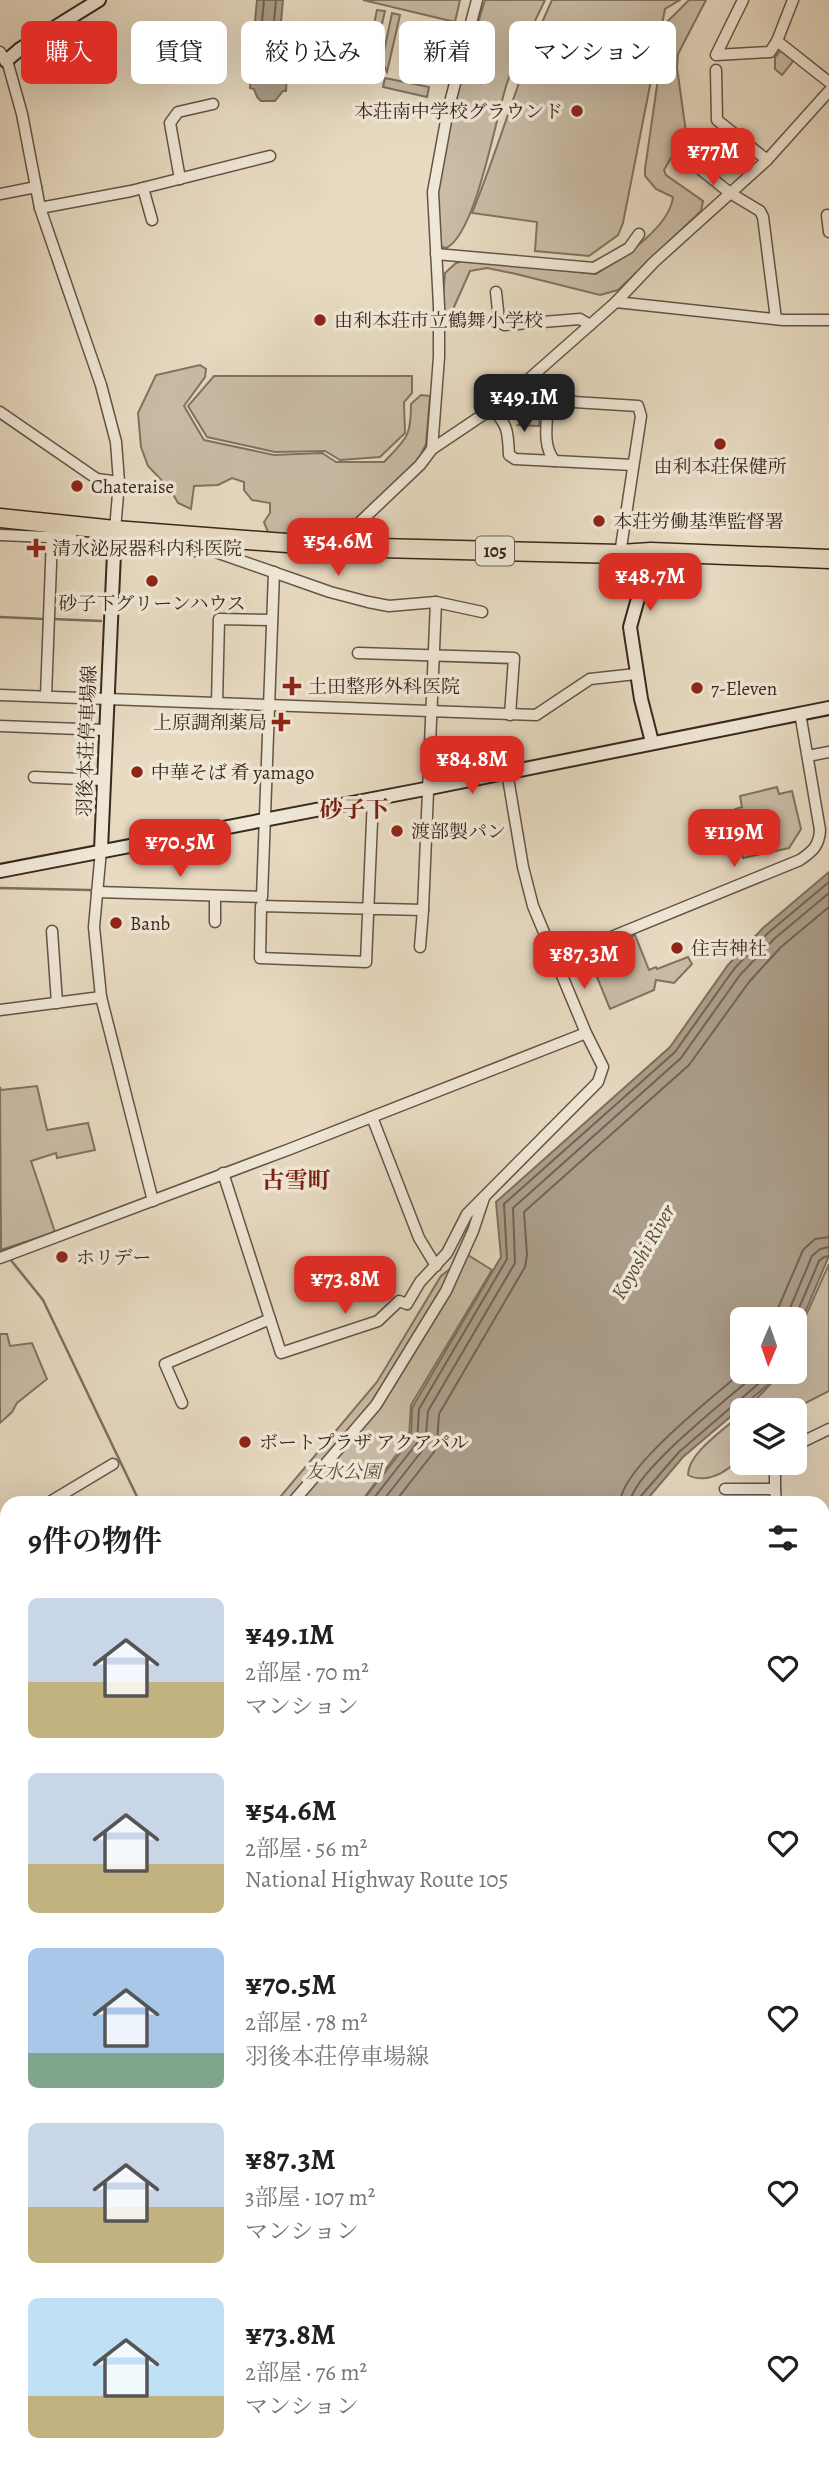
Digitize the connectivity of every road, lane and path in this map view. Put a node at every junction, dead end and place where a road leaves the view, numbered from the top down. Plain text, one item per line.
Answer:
1 (99, 0) edge
2 (477, 0) edge
3 (743, 0) edge
4 (793, 0) edge
5 (777, 41) junction
6 (2, 60) edge
7 (716, 70) dead end
8 (829, 82) edge
9 (828, 93) edge
10 (213, 104) dead end
11 (270, 156) dead end
12 (767, 160) junction
13 (694, 164) dead end
14 (180, 179) junction
15 (36, 187) junction
16 (143, 188) junction
17 (730, 193) junction
18 (0, 194) edge
19 (40, 208) junction
20 (827, 215) dead end
21 (152, 220) dead end
22 (829, 232) edge
23 (639, 234) dead end
24 (436, 254) junction
25 (496, 292) dead end
26 (616, 302) junction
27 (776, 319) junction
28 (829, 320) edge
29 (590, 325) junction
30 (492, 408) junction
31 (0, 412) edge
32 (432, 449) junction
33 (555, 461) junction
34 (634, 465) junction
35 (119, 482) junction
36 (0, 518) edge
37 (115, 530) junction
38 (0, 535) edge
39 (52, 537) junction
40 (72, 538) dead end
41 (339, 547) junction
42 (195, 551) dead end
43 (651, 552) junction
44 (620, 554) junction
45 (829, 559) edge
46 (274, 572) junction
47 (436, 602) junction
48 (482, 612) dead end
49 (272, 620) junction
50 (358, 653) dead end
51 (435, 655) junction
52 (636, 674) junction
53 (0, 695) edge
54 (46, 696) junction
55 (107, 699) junction
56 (217, 704) junction
57 (269, 706) junction
58 (829, 708) edge
59 (433, 711) junction
60 (800, 713) junction
61 (510, 715) junction
62 (0, 726) edge
63 (106, 730) junction
64 (652, 742) junction
65 (829, 752) edge
66 (808, 756) junction
67 (508, 772) junction
68 (34, 777) dead end
69 (104, 780) junction
70 (430, 788) junction
71 (373, 798) junction
72 (266, 819) junction
73 (101, 850) junction
74 (0, 871) edge
75 (97, 892) junction
76 (215, 896) junction
77 (369, 907) junction
78 (423, 910) junction
79 (215, 922) dead end
80 (52, 932) dead end
81 (421, 947) dead end
82 (555, 960) junction
83 (101, 997) junction
84 (57, 1003) junction
85 (0, 1010) edge
86 (586, 1033) junction
87 (372, 1117) junction
88 (223, 1174) junction
89 (485, 1194) junction
90 (153, 1200) junction
91 (0, 1257) edge
92 (436, 1266) junction
93 (270, 1319) junction
94 (182, 1402) dead end
95 (829, 1429) edge
96 (807, 1440) edge
97 (113, 1464) dead end
98 (775, 1475) edge
99 (725, 1489) dead end
100 (775, 1489) junction
101 (60, 1496) edge
102 (298, 1496) edge
103 (776, 1496) edge

1 - 6 street
2 - 24 street
3 - 5 street
4 - 5 street
5 - 8 street
6 - 15 street
7 - 12 street
9 - 12 street
10 - 14 street
11 - 14 street
12 - 17 street
13 - 17 street
14 - 16 street
15 - 18 street
15 - 19 street
16 - 19 street
16 - 21 street
17 - 26 street
17 - 27 street
19 - 35 street
20 - 22 street
23 - 24 street
24 - 32 street
25 - 29 street
26 - 27 street
26 - 29 street
27 - 28 street
29 - 30 street
30 - 32 street
30 - 33 street
31 - 35 street
32 - 41 street
33 - 34 street
33 - 34 street
34 - 44 street
35 - 37 street
36 - 37 highway, 105
37 - 41 highway, 105
37 - 55 street, 羽後本荘停車場線
38 - 39 street
39 - 40 street
39 - 54 street
41 - 44 highway, 105
42 - 46 street
43 - 44 highway, 105
43 - 45 highway, 105
43 - 52 street
46 - 47 street
46 - 49 street
47 - 48 street
47 - 51 street
49 - 56 street
49 - 57 street
50 - 51 street
51 - 59 street
51 - 61 street
52 - 61 street
52 - 64 street
53 - 54 street
54 - 55 street
55 - 56 street
55 - 63 street, 羽後本荘停車場線
56 - 57 street
57 - 59 street
57 - 72 street
58 - 60 street
59 - 61 street
59 - 70 street
60 - 64 street
60 - 66 street
62 - 63 street
63 - 69 street, 羽後本荘停車場線
64 - 67 street
65 - 66 street
66 - 82 street
67 - 70 street
67 - 82 street
68 - 69 street
69 - 73 street, 羽後本荘停車場線
70 - 71 street
70 - 78 street
71 - 72 street
71 - 77 street
72 - 73 street
72 - 76 street
73 - 74 street
73 - 75 street
75 - 76 street
75 - 83 street
76 - 79 street
77 - 77 street
77 - 78 street
78 - 81 street
80 - 84 street
82 - 86 street
83 - 84 street
83 - 90 street
84 - 85 street
86 - 87 street
86 - 89 street
87 - 88 street
87 - 92 street
88 - 90 street
88 - 93 street
89 - 92 street
89 - 102 street
90 - 91 street
92 - 93 street
93 - 94 street
95 - 96 street
97 - 101 street
98 - 100 street
99 - 100 street
100 - 103 street

